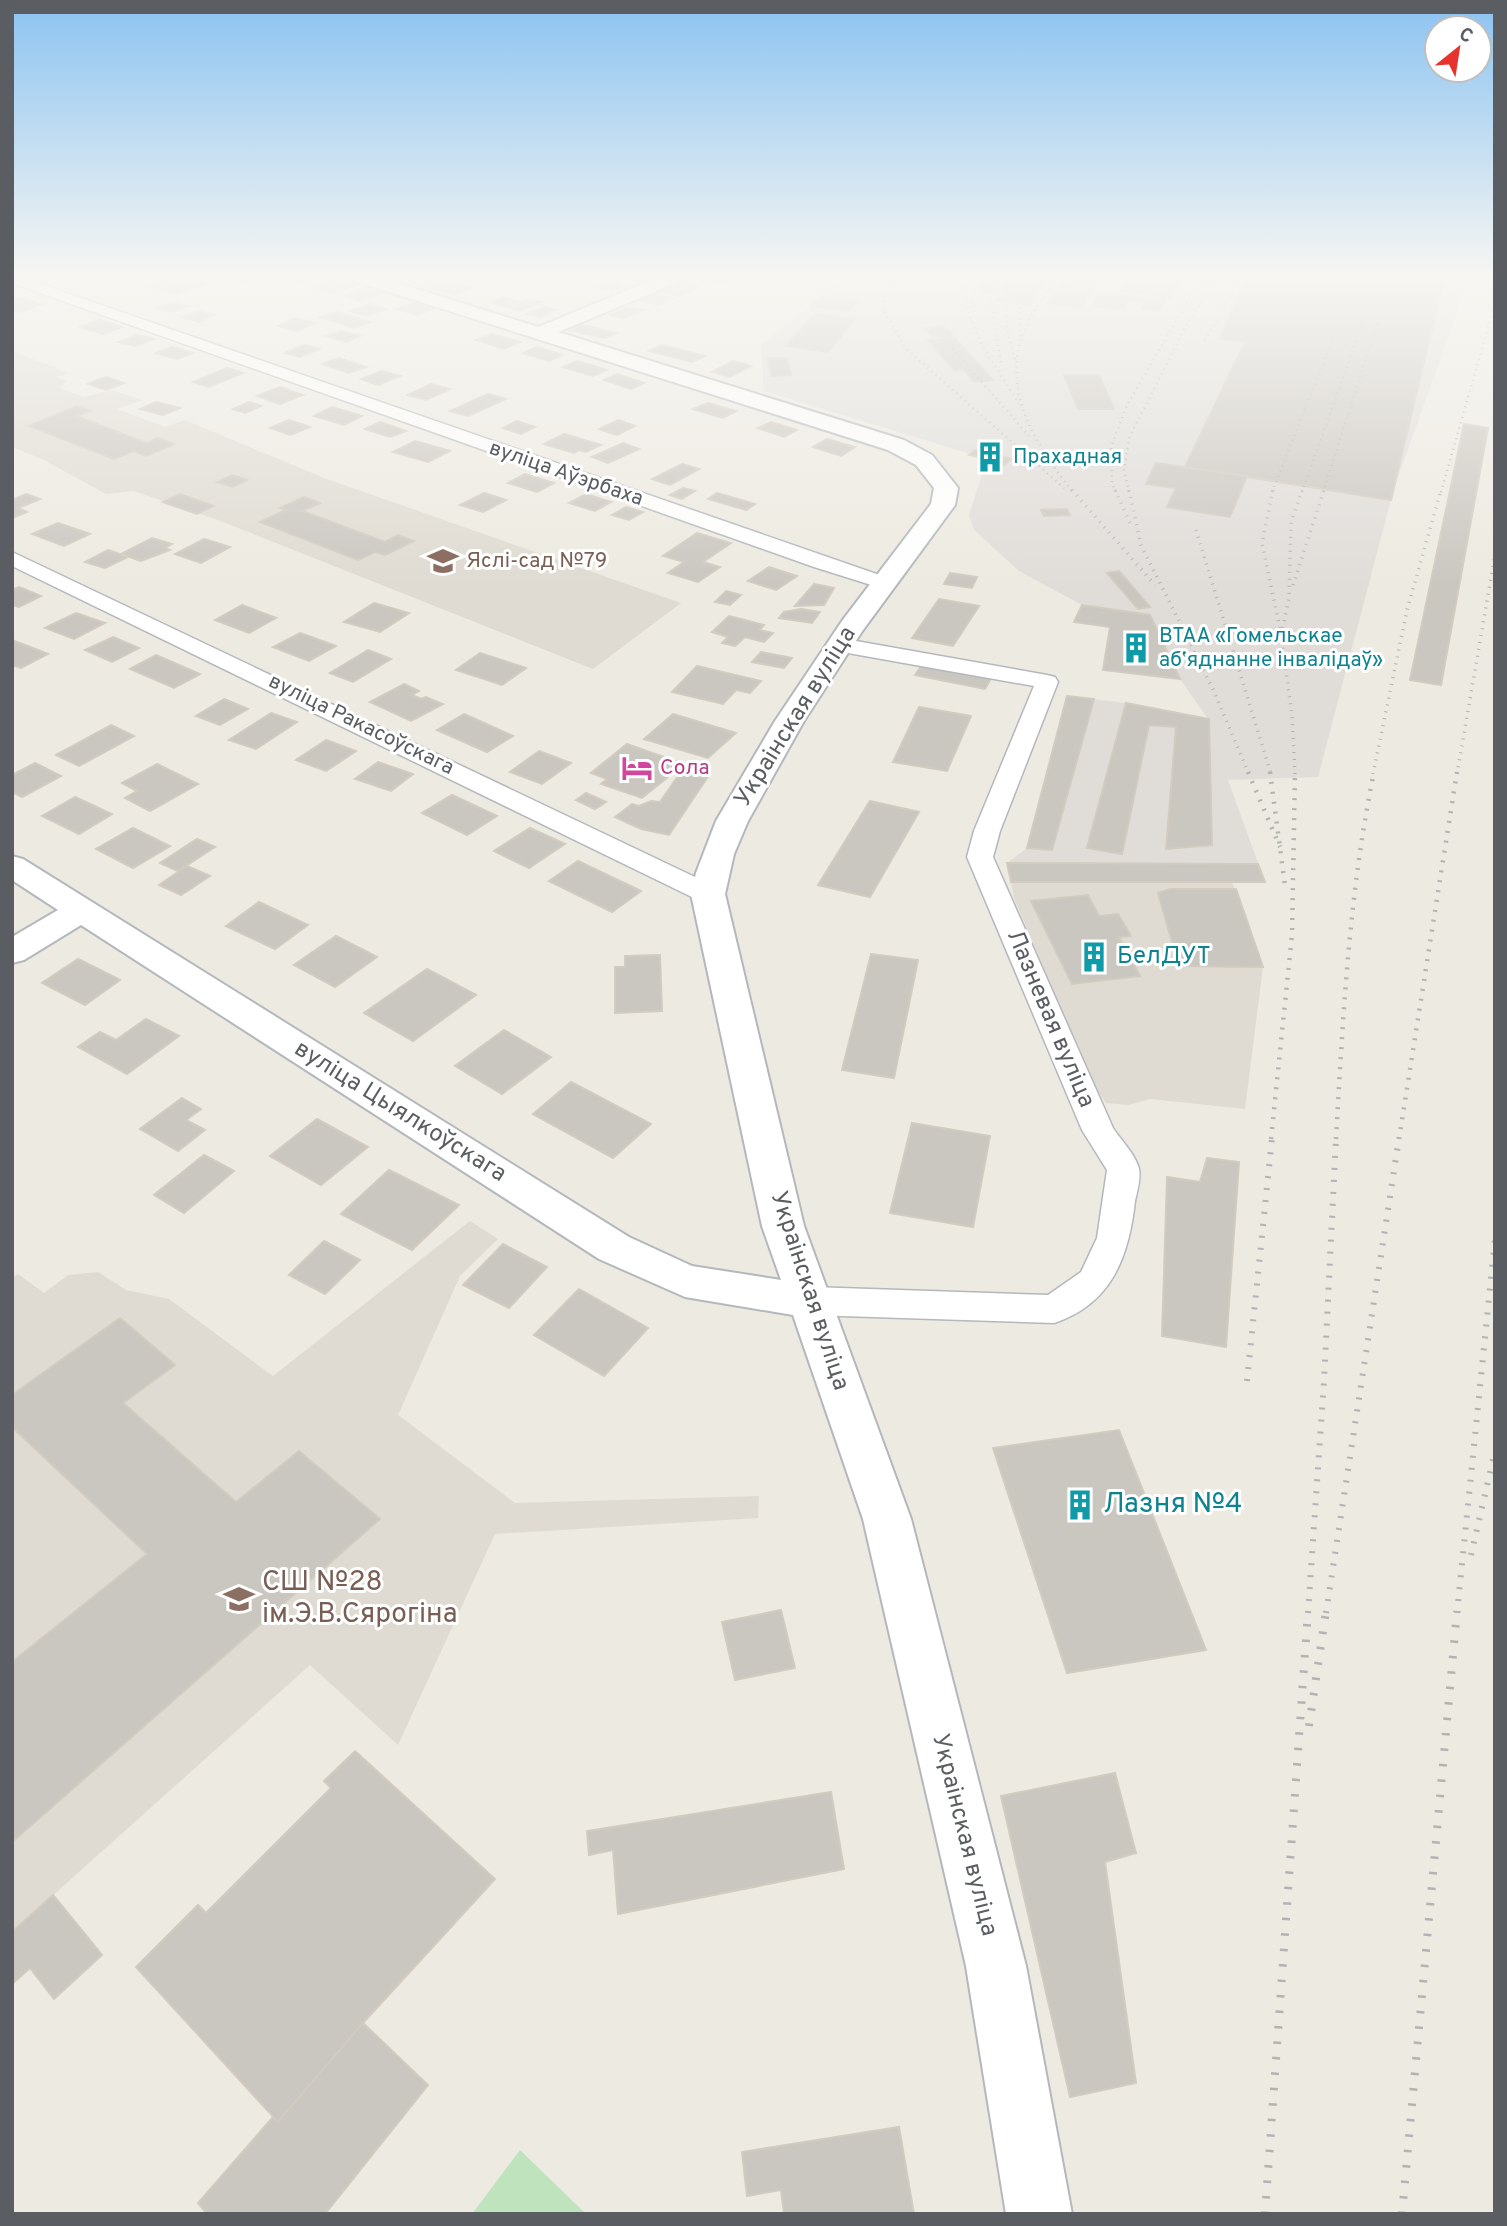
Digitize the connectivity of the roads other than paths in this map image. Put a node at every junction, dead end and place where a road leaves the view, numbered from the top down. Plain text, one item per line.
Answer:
1 (294, 378) edge
2 (687, 378) edge
3 (12, 558) edge
4 (884, 583) junction
5 (839, 645) junction
6 (12, 866) edge
7 (708, 894) junction
8 (82, 910) junction
9 (12, 952) edge
10 (811, 1301) junction
11 (1039, 2214) edge

1 - 4 street, вуліца Аўэрбаха
2 - 4 street, Украінская вуліца
3 - 7 street, вуліца Ракасоўскага
4 - 5 street, Украінская вуліца
5 - 7 street, Украінская вуліца
5 - 10 street, Лазневая вуліца
6 - 8 street, вуліца Цыялкоўскага
7 - 10 street, Украінская вуліца
8 - 9 street
8 - 10 street, вуліца Цыялкоўскага
10 - 11 street, Украінская вуліца

